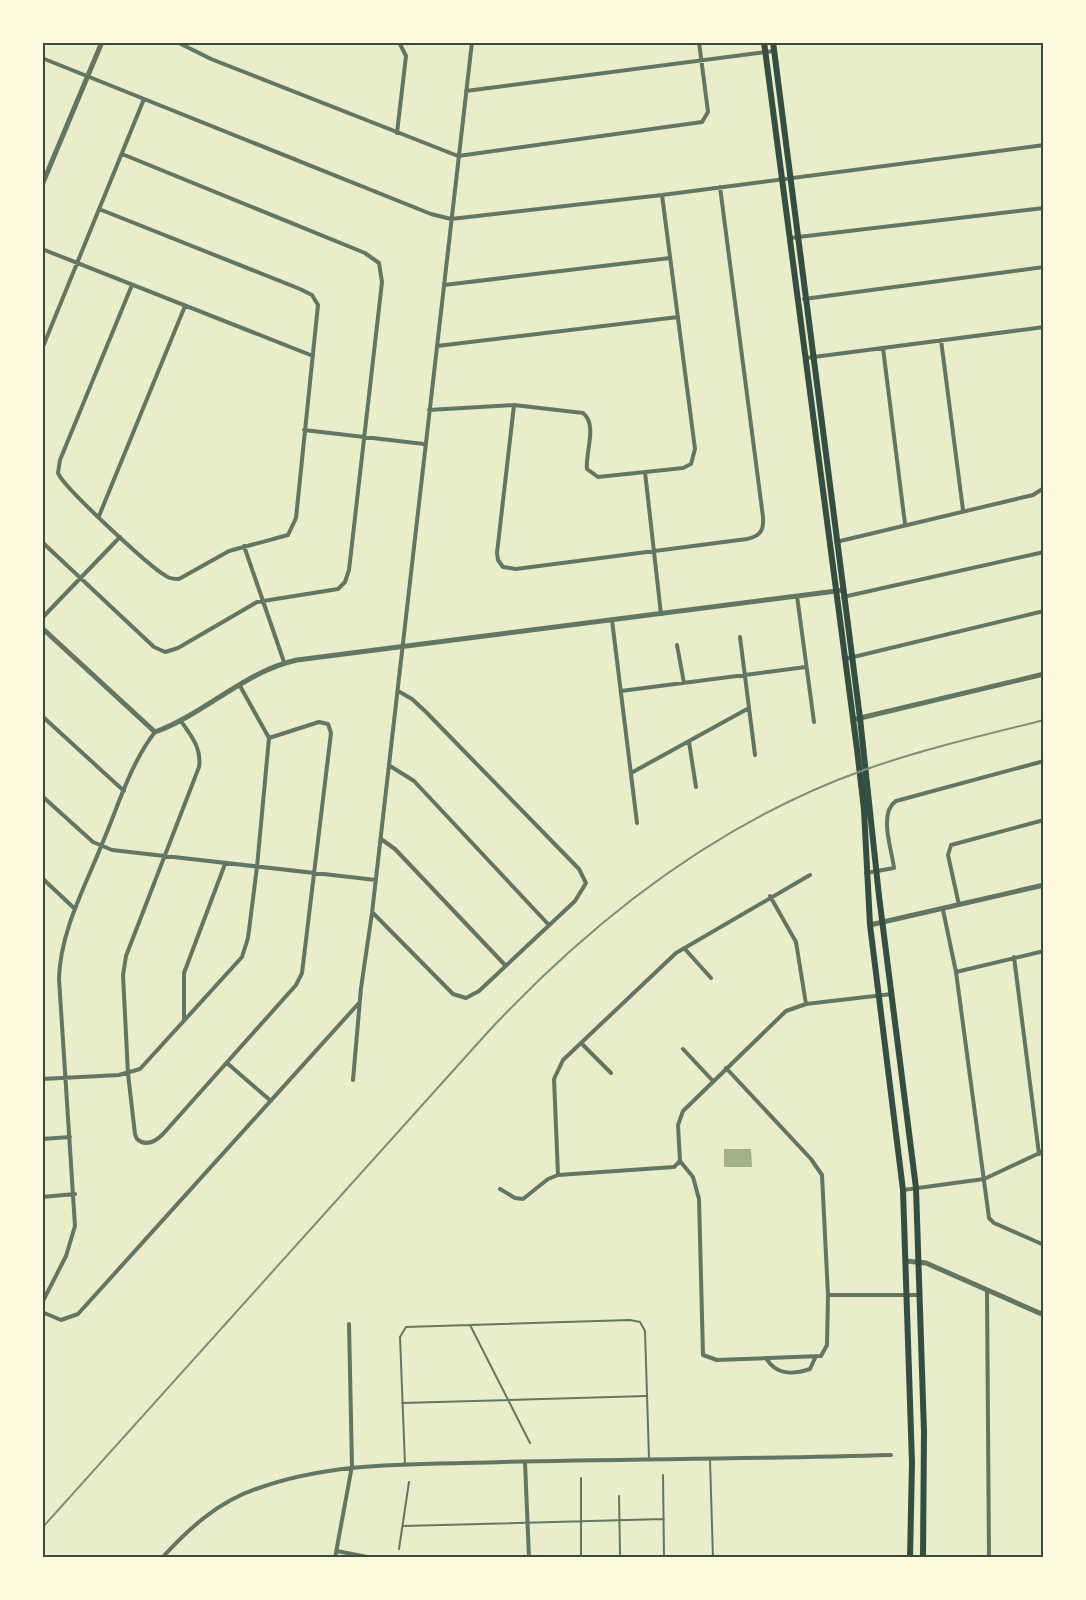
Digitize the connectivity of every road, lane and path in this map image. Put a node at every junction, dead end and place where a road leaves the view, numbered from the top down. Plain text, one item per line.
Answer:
1 (102, 42) edge
2 (177, 42) edge
3 (399, 42) edge
4 (472, 42) edge
5 (699, 42) edge
6 (764, 42) edge
7 (773, 42) edge
8 (774, 51) junction
9 (765, 52) junction
10 (42, 58) edge
11 (701, 61) junction
12 (88, 76) junction
13 (466, 91) junction
14 (144, 99) junction
15 (397, 133) junction
16 (1044, 145) edge
17 (122, 154) junction
18 (458, 156) junction
19 (790, 177) junction
20 (782, 179) junction
21 (42, 185) edge
22 (720, 187) junction
23 (662, 195) junction
24 (1044, 208) edge
25 (99, 209) junction
26 (451, 219) junction
27 (798, 237) junction
28 (790, 238) junction
29 (42, 249) edge
30 (670, 258) junction
31 (77, 262) junction
32 (1044, 267) edge
33 (132, 285) junction
34 (444, 285) junction
35 (806, 298) junction
36 (797, 300) junction
37 (185, 306) junction
38 (678, 316) junction
39 (1044, 327) edge
40 (941, 340) junction
41 (437, 346) junction
42 (883, 348) junction
43 (42, 349) edge
44 (313, 356) junction
45 (814, 357) junction
46 (806, 358) junction
47 (514, 405) junction
48 (429, 410) junction
49 (304, 430) junction
50 (364, 436) junction
51 (424, 444) junction
52 (645, 472) junction
53 (1044, 488) edge
54 (963, 510) junction
55 (99, 516) junction
56 (905, 524) junction
57 (120, 537) junction
58 (838, 541) junction
59 (42, 542) edge
60 (829, 543) junction
61 (244, 546) junction
62 (655, 550) junction
63 (1044, 552) edge
64 (80, 579) junction
65 (836, 593) junction
66 (844, 594) junction
67 (797, 596) junction
68 (264, 600) junction
69 (1044, 611) edge
70 (662, 614) junction
71 (42, 618) edge
72 (612, 620) junction
73 (42, 628) edge
74 (740, 637) dead end
75 (402, 645) junction
76 (676, 645) dead end
77 (853, 657) junction
78 (845, 658) junction
79 (284, 662) junction
80 (806, 667) junction
81 (745, 674) junction
82 (1044, 674) edge
83 (684, 683) junction
84 (240, 686) junction
85 (398, 691) junction
86 (621, 691) junction
87 (749, 708) junction
88 (42, 716) edge
89 (860, 718) junction
90 (853, 720) junction
91 (181, 721) junction
92 (814, 722) dead end
93 (155, 732) junction
94 (269, 738) junction
95 (689, 742) junction
96 (860, 748) junction
97 (755, 755) dead end
98 (1044, 761) edge
99 (390, 766) junction
100 (631, 773) junction
101 (696, 787) dead end
102 (866, 790) junction
103 (124, 791) junction
104 (42, 796) edge
105 (1044, 820) edge
106 (637, 823) dead end
107 (381, 839) junction
108 (101, 847) junction
109 (166, 857) junction
110 (225, 864) junction
111 (257, 867) junction
112 (876, 871) junction
113 (315, 873) junction
114 (866, 873) junction
115 (810, 874) dead end
116 (42, 878) edge
117 (376, 880) junction
118 (1044, 885) edge
119 (770, 896) junction
120 (959, 906) junction
121 (75, 909) junction
122 (943, 910) junction
123 (372, 913) junction
124 (882, 923) junction
125 (548, 924) junction
126 (870, 925) junction
127 (684, 948) junction
128 (1044, 951) edge
129 (1014, 957) junction
130 (505, 965) junction
131 (956, 972) junction
132 (711, 978) dead end
133 (892, 994) junction
134 (879, 996) junction
135 (360, 1002) junction
136 (806, 1004) junction
137 (184, 1021) junction
138 (581, 1043) junction
139 (683, 1049) dead end
140 (227, 1063) junction
141 (726, 1068) junction
142 (611, 1073) dead end
143 (128, 1074) junction
144 (66, 1078) junction
145 (42, 1079) edge
146 (353, 1080) dead end
147 (712, 1080) junction
148 (271, 1101) junction
149 (70, 1137) junction
150 (42, 1138) edge
151 (1044, 1151) edge
152 (1039, 1154) junction
153 (680, 1161) junction
154 (558, 1175) junction
155 (984, 1179) junction
156 (916, 1188) junction
157 (500, 1189) dead end
158 (903, 1190) junction
159 (75, 1194) junction
160 (42, 1197) edge
161 (1044, 1245) edge
162 (906, 1261) junction
163 (919, 1261) junction
164 (987, 1290) junction
165 (828, 1295) junction
166 (907, 1295) junction
167 (920, 1295) junction
168 (42, 1303) edge
169 (42, 1312) edge
170 (1044, 1315) edge
171 (349, 1323) dead end
172 (470, 1324) junction
173 (816, 1356) junction
174 (766, 1358) junction
175 (646, 1396) junction
176 (507, 1400) junction
177 (402, 1403) junction
178 (530, 1443) dead end
179 (891, 1455) dead end
180 (649, 1460) junction
181 (710, 1460) junction
182 (525, 1462) junction
183 (405, 1465) junction
184 (351, 1466) junction
185 (663, 1475) dead end
186 (581, 1479) dead end
187 (409, 1482) dead end
188 (619, 1496) dead end
189 (663, 1519) junction
190 (620, 1520) junction
191 (581, 1521) junction
192 (528, 1523) junction
193 (403, 1526) junction
194 (399, 1549) dead end
195 (337, 1551) junction
196 (620, 1554) dead end
197 (162, 1558) edge
198 (335, 1558) edge
199 (372, 1558) edge
200 (529, 1558) edge
201 (581, 1558) edge
202 (664, 1558) edge
203 (713, 1558) edge
204 (910, 1558) edge
205 (923, 1558) edge
206 (989, 1558) edge

1 - 12 street
2 - 15 street
3 - 15 street
4 - 13 street
5 - 11 street
6 - 9 main road
7 - 8 main road
8 - 9 street
8 - 19 main road
9 - 11 street
9 - 20 main road
10 - 12 street
11 - 13 street
11 - 18 street
12 - 14 street
12 - 21 street
13 - 18 street
14 - 17 street
14 - 26 street
15 - 18 street
16 - 19 street
17 - 25 street
17 - 50 street
18 - 26 street
19 - 20 street
19 - 27 main road
20 - 22 street
20 - 28 main road
22 - 23 street
22 - 62 street
23 - 26 street
23 - 30 street
24 - 27 street
25 - 31 street
25 - 44 street
26 - 34 street
27 - 28 street
27 - 35 main road
28 - 36 main road
29 - 31 street
30 - 34 street
30 - 38 street
31 - 33 street
31 - 43 street
32 - 35 street
33 - 37 street
33 - 55 street
34 - 41 street
35 - 36 street
35 - 45 main road
36 - 46 main road
37 - 44 street
37 - 55 street
38 - 41 street
38 - 52 street
39 - 40 street
40 - 42 street
40 - 54 street
41 - 48 street
42 - 45 street
42 - 56 street
44 - 49 street
45 - 46 street
45 - 58 main road
46 - 60 main road
47 - 48 street
47 - 52 street
47 - 62 street
48 - 51 street
49 - 50 street
49 - 61 street
50 - 51 street
50 - 68 street
51 - 75 street
52 - 62 street
53 - 54 street
54 - 56 street
55 - 57 street
56 - 58 street
57 - 61 street
57 - 64 street
58 - 60 street
58 - 66 main road
59 - 64 street
60 - 65 main road
61 - 68 street
62 - 70 street
63 - 66 street
64 - 68 street
64 - 71 street
65 - 66 street
65 - 67 street
65 - 78 main road
66 - 77 main road
67 - 70 street
67 - 80 street
68 - 79 street
69 - 77 street
70 - 72 street
72 - 75 street
72 - 86 street
73 - 93 street
74 - 81 street
75 - 79 street
75 - 85 street
76 - 83 street
77 - 78 street
77 - 89 main road
78 - 90 main road
79 - 84 street
80 - 81 street
80 - 92 street
81 - 83 street
81 - 87 street
82 - 89 street
83 - 86 street
84 - 91 street
84 - 94 street
85 - 99 street
85 - 125 street
86 - 100 street
87 - 95 street
87 - 97 street
88 - 103 street
89 - 90 street
89 - 96 main road
90 - 96 main road
91 - 93 street
91 - 109 street
93 - 103 street
94 - 111 street
94 - 113 street
95 - 100 street
95 - 101 street
96 - 102 main road
98 - 112 street
99 - 107 street
99 - 125 street
100 - 106 street
102 - 112 main road
102 - 114 main road
103 - 108 street
104 - 108 street
105 - 120 street
107 - 117 street
107 - 130 street
108 - 109 street
108 - 121 street
109 - 110 street
109 - 143 street
110 - 111 street
110 - 137 street
111 - 113 street
111 - 137 street
112 - 114 street
112 - 124 main road
113 - 117 street
113 - 140 street
114 - 126 main road
115 - 119 street
116 - 121 street
117 - 123 street
118 - 120 street
119 - 127 street
119 - 136 street
120 - 122 street
121 - 144 street
122 - 124 street
122 - 131 street
123 - 130 street
123 - 135 street
124 - 126 street
124 - 133 main road
125 - 130 street
126 - 134 main road
127 - 132 street
127 - 138 street
128 - 129 street
129 - 131 street
129 - 152 street
131 - 155 street
133 - 134 street
133 - 156 main road
134 - 136 street
134 - 158 main road
135 - 146 street
135 - 148 street
136 - 141 street
137 - 143 street
138 - 142 street
138 - 154 street
139 - 147 street
140 - 143 street
140 - 148 street
141 - 147 street
141 - 165 street
143 - 144 street
144 - 145 street
144 - 149 street
147 - 153 street
148 - 169 street
149 - 150 street
149 - 159 street
151 - 152 street
152 - 155 street
153 - 154 street
153 - 174 street
154 - 157 street
155 - 156 street
155 - 161 street
156 - 158 street
156 - 163 main road
158 - 162 main road
159 - 160 street
159 - 168 street
162 - 163 street
162 - 166 main road
163 - 164 street
163 - 167 main road
164 - 170 street
164 - 206 street
165 - 166 street
165 - 173 street
166 - 167 street
166 - 204 main road
167 - 205 main road
171 - 184 street
172 - 175 lane
172 - 176 lane
172 - 177 lane
173 - 174 street
173 - 174 street
175 - 176 lane
175 - 180 lane
176 - 177 lane
176 - 178 lane
177 - 183 lane
179 - 181 street
180 - 181 street
180 - 182 street
181 - 203 lane
182 - 183 street
182 - 192 street
183 - 184 street
184 - 195 street
184 - 197 street
185 - 189 lane
186 - 191 lane
187 - 193 lane
188 - 190 lane
189 - 190 lane
189 - 202 lane
190 - 191 lane
190 - 196 lane
191 - 192 lane
191 - 201 lane
192 - 193 lane
192 - 200 street
193 - 194 lane
195 - 198 street
195 - 199 street

